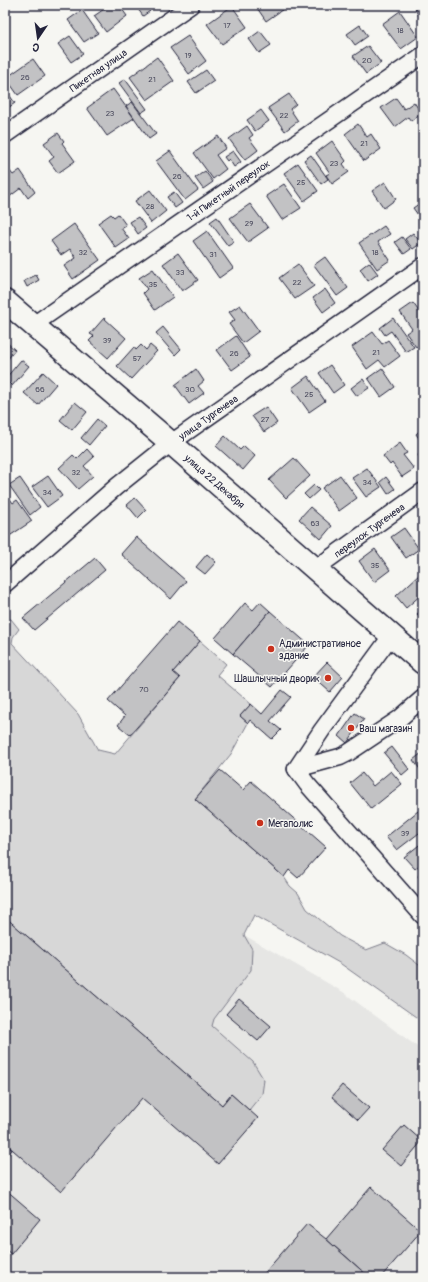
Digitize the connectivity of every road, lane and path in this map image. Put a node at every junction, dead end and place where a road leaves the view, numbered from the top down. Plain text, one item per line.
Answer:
1 (191, 5) edge
2 (423, 55) edge
3 (5, 135) edge
4 (423, 266) edge
5 (5, 301) edge
6 (33, 325) junction
7 (170, 443) junction
8 (423, 491) edge
9 (315, 569) junction
10 (5, 584) edge
11 (391, 636) junction
12 (423, 663) edge
13 (423, 698) edge
14 (296, 769) junction
15 (423, 916) edge

1 - 3 street, Пикетная улица
2 - 6 street, 1-й Пикетный переулок
4 - 7 street, улица Тургенева
5 - 6 main road, улица 22 Декабря
6 - 7 main road, улица 22 Декабря
7 - 9 main road, улица 22 Декабря
7 - 10 street, улица Тургенева
8 - 9 street, переулок Тургенева
9 - 11 main road, улица 22 Декабря
11 - 12 main road, улица 22 Декабря
11 - 14 street
13 - 14 street
14 - 15 street

